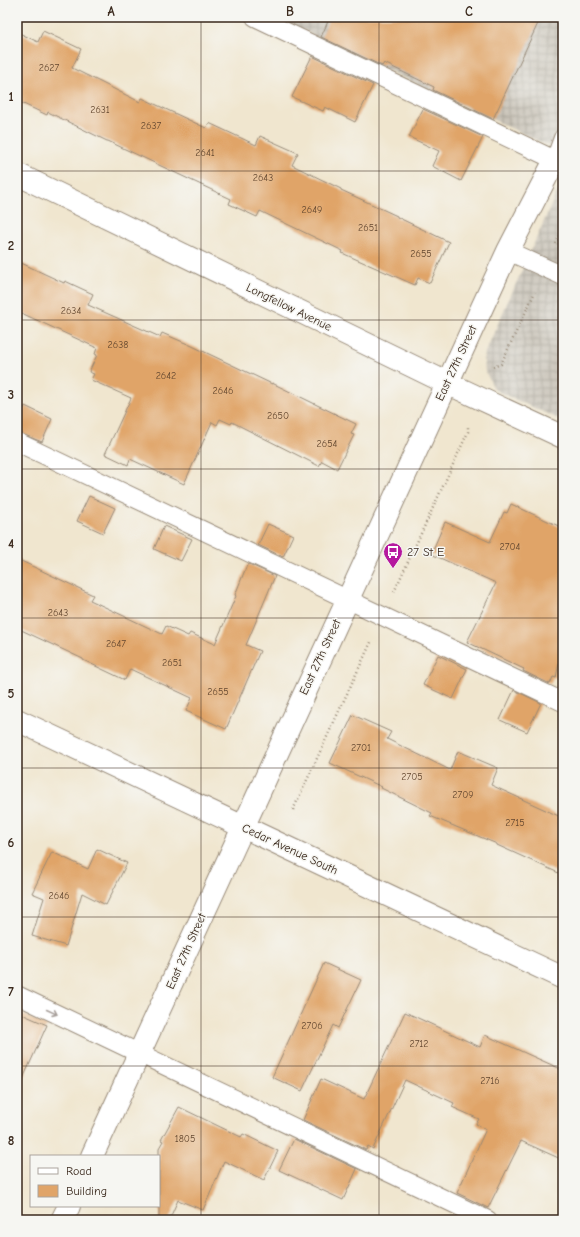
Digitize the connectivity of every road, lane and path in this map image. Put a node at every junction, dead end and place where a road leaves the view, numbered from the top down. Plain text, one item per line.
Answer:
1 (255, 17) edge
2 (563, 138) edge
3 (555, 160) junction
4 (17, 174) edge
5 (563, 229) edge
6 (508, 251) junction
7 (546, 268) junction
8 (563, 276) edge
9 (493, 367) dead end
10 (447, 383) junction
11 (563, 437) edge
12 (17, 442) edge
13 (347, 599) junction
14 (563, 702) edge
15 (17, 720) edge
16 (243, 827) junction
17 (563, 978) edge
18 (17, 995) edge
19 (139, 1054) junction
20 (92, 1155) edge
21 (68, 1207) edge
22 (62, 1220) edge
23 (488, 1220) edge

1 - 3 lane
2 - 3 lane
3 - 6 street, East 27th Street
4 - 10 street, Longfellow Avenue
5 - 7 path
6 - 7 lane
6 - 10 street, East 27th Street
7 - 8 lane
7 - 9 path
10 - 11 street, Longfellow Avenue
10 - 13 street, East 27th Street
12 - 13 lane
13 - 14 lane
13 - 16 street, East 27th Street
15 - 16 street, Cedar Avenue South
16 - 17 street, Cedar Avenue South
16 - 19 street, East 27th Street
18 -> 19 lane
19 - 20 street, East 27th Street
19 - 23 lane
21 - 22 street

